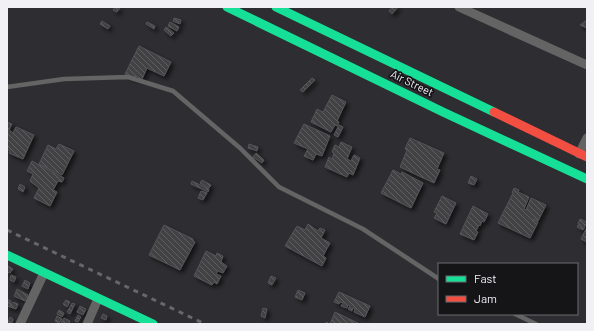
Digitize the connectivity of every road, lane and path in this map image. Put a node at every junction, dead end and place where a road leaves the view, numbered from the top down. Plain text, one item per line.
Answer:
1 (227, 7) edge
2 (276, 7) edge
3 (459, 7) edge
4 (587, 64) edge
5 (7, 87) edge
6 (587, 138) edge
7 (583, 156) edge
8 (587, 179) edge
9 (7, 255) edge
10 (44, 273) junction
11 (438, 278) edge
12 (98, 299) junction
13 (517, 315) edge
14 (20, 324) edge
15 (87, 324) edge
16 (153, 324) edge
17 (536, 324) edge

1 - 8 main road, Air Street
2 - 7 main road, Air Street
3 - 4 street
5 - 11 lane
6 - 7 street
9 - 10 main road
10 - 12 main road
10 - 14 street
12 - 15 street
12 - 16 main road
13 - 17 lane

